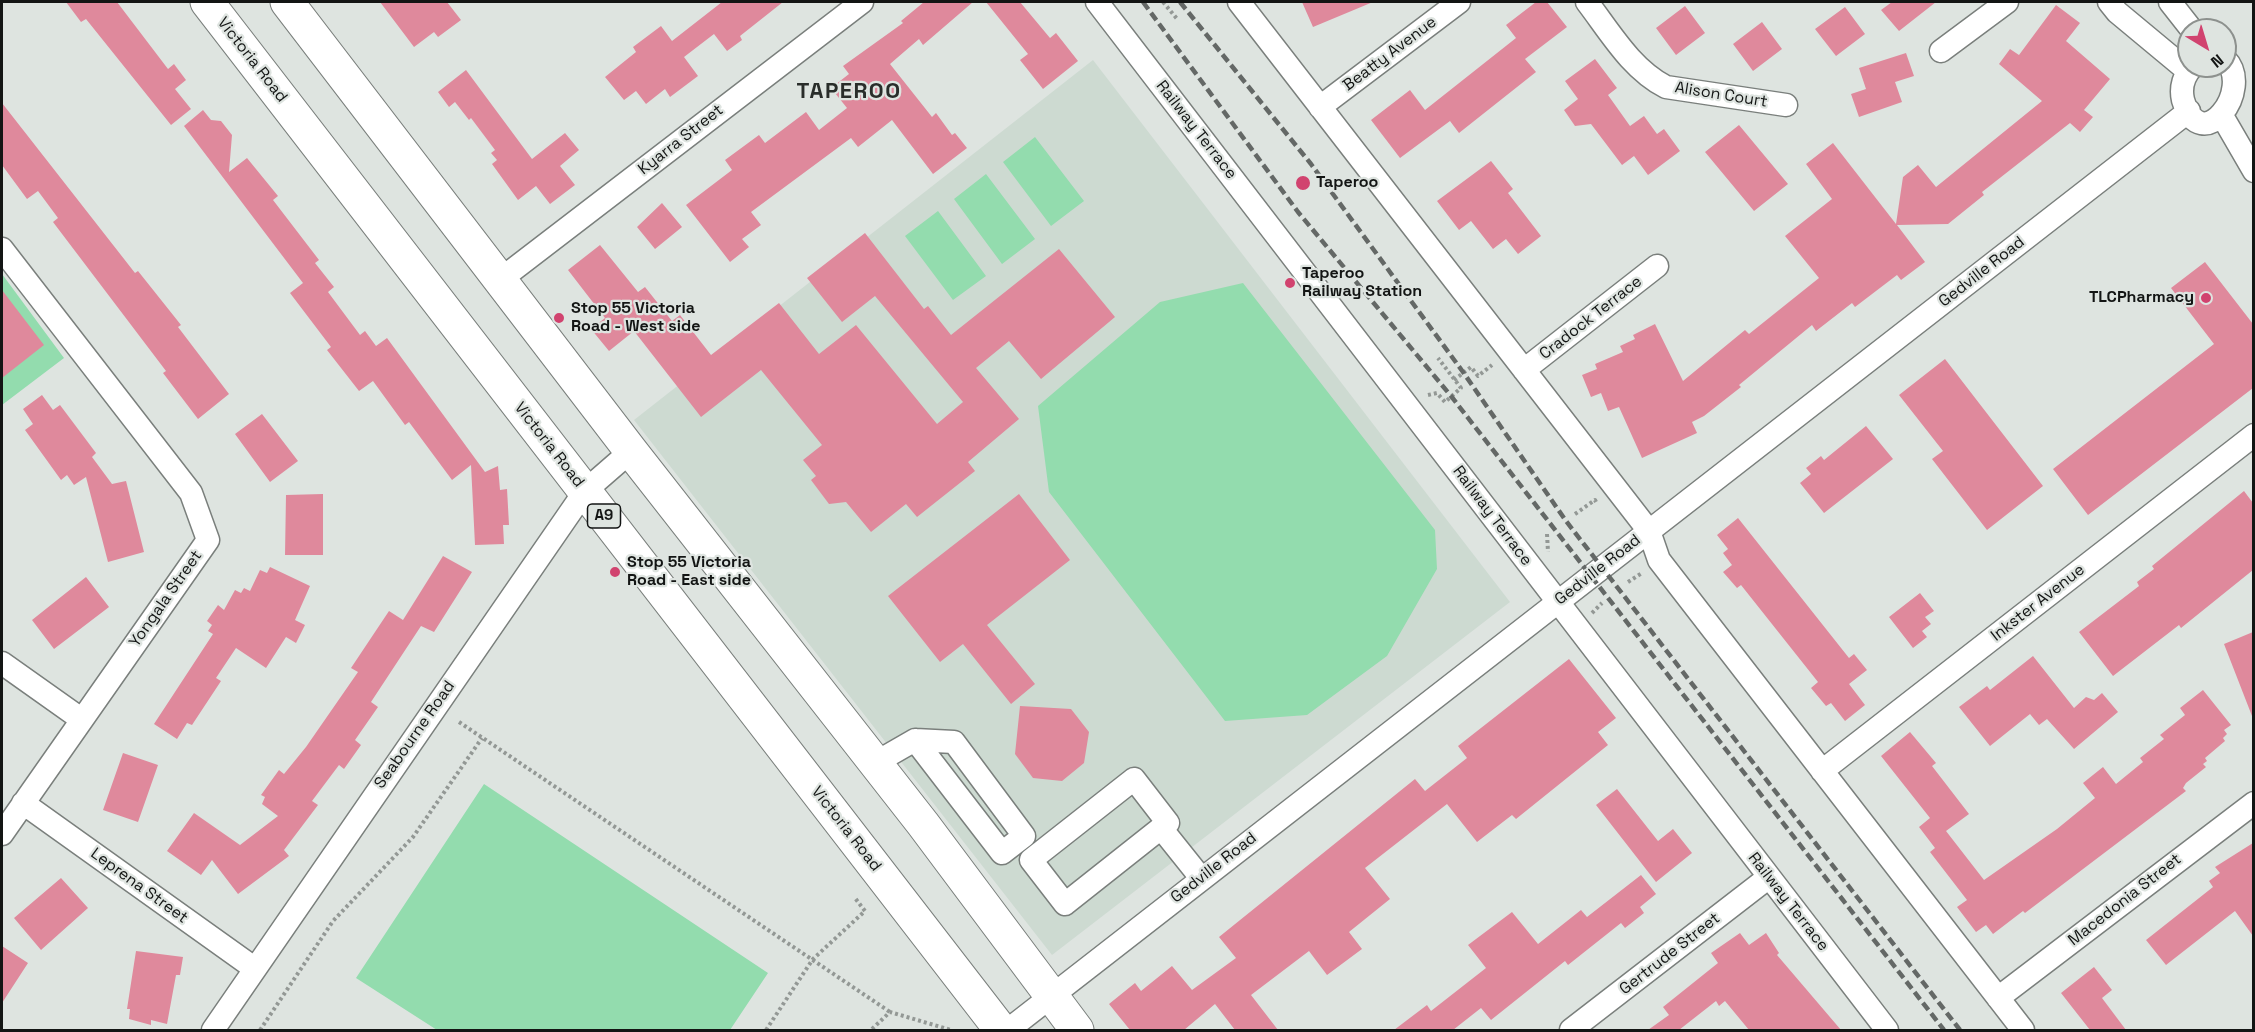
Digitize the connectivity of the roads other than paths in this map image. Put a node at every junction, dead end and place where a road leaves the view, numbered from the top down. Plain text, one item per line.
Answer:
1 (207, 2) edge
2 (862, 2) edge
3 (1097, 2) edge
4 (1239, 2) edge
5 (1459, 2) edge
6 (1587, 2) edge
7 (2007, 2) edge
8 (2109, 2) edge
9 (2170, 2) edge
10 (299, 6) edge
11 (2183, 18) edge
12 (1941, 51) dead end
13 (2177, 58) edge
14 (2240, 64) edge
15 (2186, 78) edge
16 (1786, 105) dead end
17 (1320, 107) junction
18 (2190, 111) junction
19 (2225, 122) junction
20 (2253, 171) edge
21 (2, 249) edge
22 (1657, 266) dead end
23 (501, 279) junction
24 (1524, 369) junction
25 (2253, 435) edge
26 (631, 451) junction
27 (585, 490) junction
28 (1649, 531) junction
29 (1558, 602) junction
30 (2, 663) edge
31 (81, 719) junction
32 (915, 740) junction
33 (875, 763) junction
34 (1822, 771) junction
35 (24, 803) junction
36 (2253, 803) edge
37 (1161, 828) junction
38 (2, 834) edge
39 (1768, 877) junction
40 (1201, 878) junction
41 (254, 968) junction
42 (1050, 997) junction
43 (1998, 998) junction
44 (213, 1030) edge
45 (1001, 1030) edge
46 (1008, 1030) edge
47 (1077, 1030) edge
48 (1571, 1030) edge
49 (1887, 1030) edge
50 (2023, 1030) edge

1 - 27 highway, Victoria Road / A9
2 - 23 street, Kyarra Street
3 - 29 street, Railway Terrace
4 - 17 street
5 - 17 street, Beatty Avenue
6 - 16 street, Alison Court
7 - 12 street
8 - 13 street
9 - 11 street
10 - 23 highway
14 - 19 street
15 - 18 street
17 - 24 street
18 - 19 street
18 - 28 street, Gedville Road
19 - 20 street
21 - 31 street, Yongala Street
22 - 24 street, Cradock Terrace
23 - 26 highway
24 - 28 street
25 - 34 street, Inkster Avenue
26 - 27 street, Seabourne Road
26 - 33 highway
27 - 41 street, Seabourne Road
27 - 45 highway, Victoria Road / A9
28 - 29 street, Gedville Road
28 - 34 street
29 - 39 street, Railway Terrace
29 - 40 street, Gedville Road
30 - 31 street
31 - 35 street, Yongala Street
32 - 32 street
32 - 33 street
33 - 42 highway
34 - 43 street
35 - 38 street, Yongala Street
35 - 41 street, Leprena Street
36 - 43 street, Macedonia Street
37 - 37 street
37 - 40 street
39 - 48 street, Gertrude Street
39 - 49 street, Railway Terrace
40 - 42 street, Gedville Road
41 - 44 street, Seabourne Road
42 - 46 street, Gedville Road
42 - 47 highway
43 - 50 street

